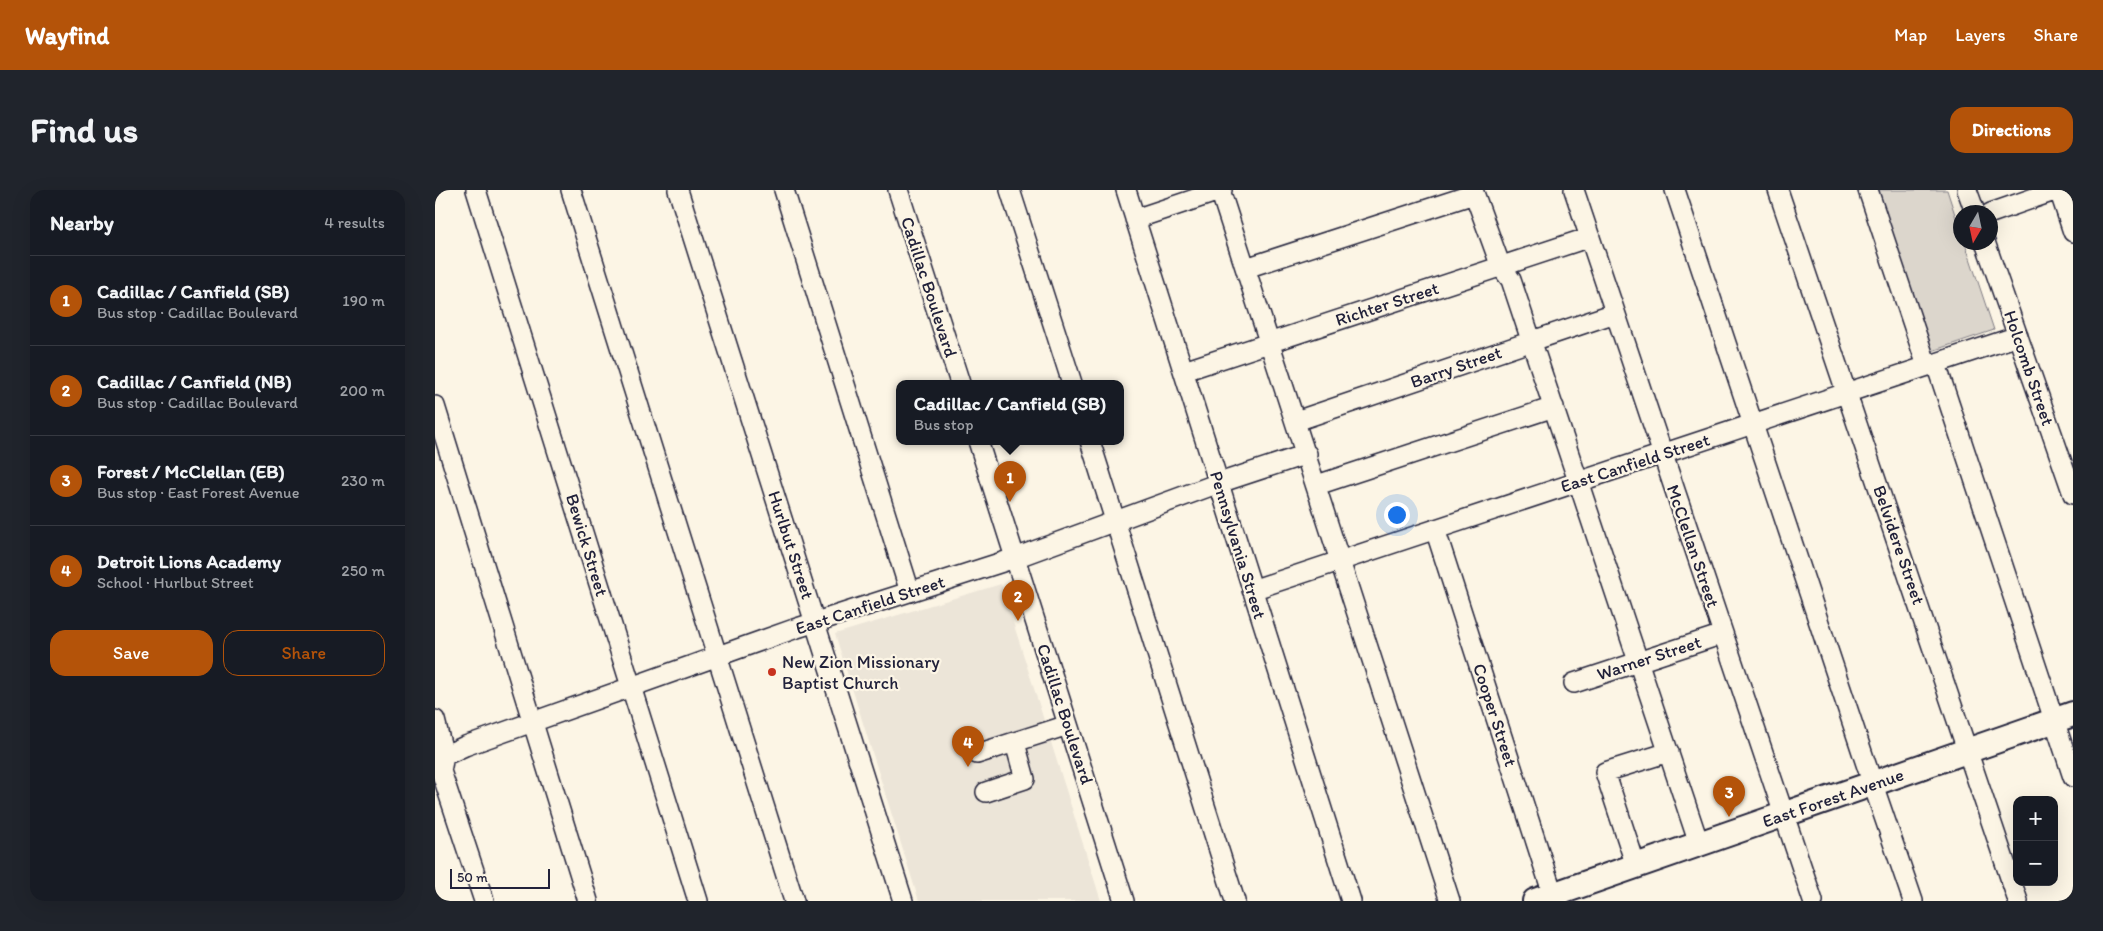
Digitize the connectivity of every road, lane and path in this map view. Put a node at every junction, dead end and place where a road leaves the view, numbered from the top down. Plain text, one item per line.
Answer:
1 (476, 190) edge
2 (571, 190) edge
3 (678, 190) edge
4 (784, 190) edge
5 (898, 190) edge
6 (1010, 190) edge
7 (1126, 190) edge
8 (1221, 190) edge
9 (1574, 190) edge
10 (1675, 190) edge
11 (1778, 190) edge
12 (1868, 190) edge
13 (1967, 190) edge
14 (2058, 190) edge
15 (1473, 192) edge
16 (1972, 205) edge
17 (1998, 211) edge
18 (1135, 219) junction
19 (2073, 232) edge
20 (1590, 237) junction
21 (1988, 250) edge
22 (1501, 267) junction
23 (1246, 268) junction
24 (1615, 313) junction
25 (2018, 336) junction
26 (1532, 341) junction
27 (1270, 343) junction
28 (1932, 365) junction
29 (1184, 371) junction
30 (959, 380) edge
31 (1071, 380) edge
32 (1847, 393) junction
33 (435, 406) edge
34 (1555, 407) junction
35 (1296, 421) junction
36 (1753, 424) junction
37 (979, 445) edge
38 (1091, 445) edge
39 (1307, 454) junction
40 (1663, 454) junction
41 (1580, 482) junction
42 (1219, 483) junction
43 (1317, 485) junction
44 (2073, 494) edge
45 (1116, 521) junction
46 (1435, 529) junction
47 (1015, 558) junction
48 (1341, 560) junction
49 (1252, 590) junction
50 (910, 592) junction
51 (815, 623) junction
52 (1723, 634) junction
53 (716, 657) junction
54 (1639, 662) junction
55 (1575, 683) dead end
56 (632, 687) junction
57 (2063, 717) edge
58 (435, 720) edge
59 (532, 722) junction
60 (1068, 725) junction
61 (1015, 743) junction
62 (1968, 750) junction
63 (1669, 752) junction
64 (977, 754) dead end
65 (439, 758) edge
66 (2073, 777) edge
67 (1872, 784) junction
68 (986, 792) dead end
69 (1784, 815) junction
70 (1699, 844) junction
71 (1636, 866) junction
72 (1548, 899) edge
73 (484, 901) edge
74 (588, 901) edge
75 (699, 901) edge
76 (794, 901) edge
77 (903, 901) edge
78 (1124, 901) edge
79 (1235, 901) edge
80 (1351, 901) edge
81 (1450, 901) edge
82 (1813, 901) edge
83 (1913, 901) edge
84 (2018, 901) edge

1 - 56 street, Bewick Street
2 - 53 street
3 - 51 street, Hurlbut Street
4 - 50 street
5 - 30 street, Cadillac Boulevard
6 - 31 street
7 - 18 street, Pennsylvania Street
8 - 18 street
8 - 23 street
9 - 20 street, McClellan Street
10 - 36 street
11 - 32 street, Belvidere Street
12 - 28 street
13 - 16 street
14 - 17 street
14 - 19 street
15 - 22 street
15 - 23 street
18 - 29 street, Pennsylvania Street
20 - 22 street, Richter Street
20 - 24 street, McClellan Street
21 - 25 street, Holcomb Street
22 - 26 street
22 - 27 street, Richter Street
23 - 27 street
24 - 26 street, Barry Street
24 - 40 street, McClellan Street
25 - 28 street, East Canfield Street
25 - 44 street, Holcomb Street
26 - 34 street
26 - 35 street, Barry Street
27 - 29 street, Richter Street
27 - 35 street
28 - 32 street, East Canfield Street
28 - 57 street
29 - 42 street, Pennsylvania Street
32 - 36 street, East Canfield Street
32 - 62 street, Belvidere Street
33 - 59 street
34 - 41 street
34 - 43 street
35 - 39 street
36 - 40 street, East Canfield Street
36 - 67 street
37 - 47 street, Cadillac Boulevard
38 - 45 street
39 - 42 street, East Canfield Street
39 - 43 street
40 - 41 street, East Canfield Street
40 - 52 street, McClellan Street
41 - 46 street, East Canfield Street
41 - 54 street
42 - 45 street, East Canfield Street
42 - 49 street, Pennsylvania Street
43 - 48 street
45 - 47 street, East Canfield Street
45 - 79 street
46 - 48 street, East Canfield Street
46 - 72 street, Cooper Street
47 - 50 street, East Canfield Street
47 - 60 street, Cadillac Boulevard
48 - 49 street, East Canfield Street
48 - 81 street
49 - 80 street, Pennsylvania Street
50 - 51 street, East Canfield Street
51 - 53 street, East Canfield Street
51 - 77 street, Hurlbut Street
52 - 54 street, Warner Street
52 - 69 street, McClellan Street
53 - 56 street, East Canfield Street
53 - 76 street
54 - 55 street, Warner Street
54 - 63 street
56 - 59 street, East Canfield Street
56 - 75 street, Bewick Street
57 - 62 main road, East Forest Avenue
57 - 66 street
58 - 65 street
59 - 65 street, East Canfield Street
59 - 74 street
60 - 61 street
60 - 78 street, Cadillac Boulevard
61 - 64 street
61 - 68 street
62 - 67 main road, East Forest Avenue
62 - 84 street, Belvidere Street
63 - 70 street
63 - 71 street
65 - 73 street
67 - 69 main road, East Forest Avenue
67 - 83 street
69 - 70 main road, East Forest Avenue
69 - 82 street, McClellan Street
70 - 71 main road, East Forest Avenue
71 - 72 main road, East Forest Avenue

